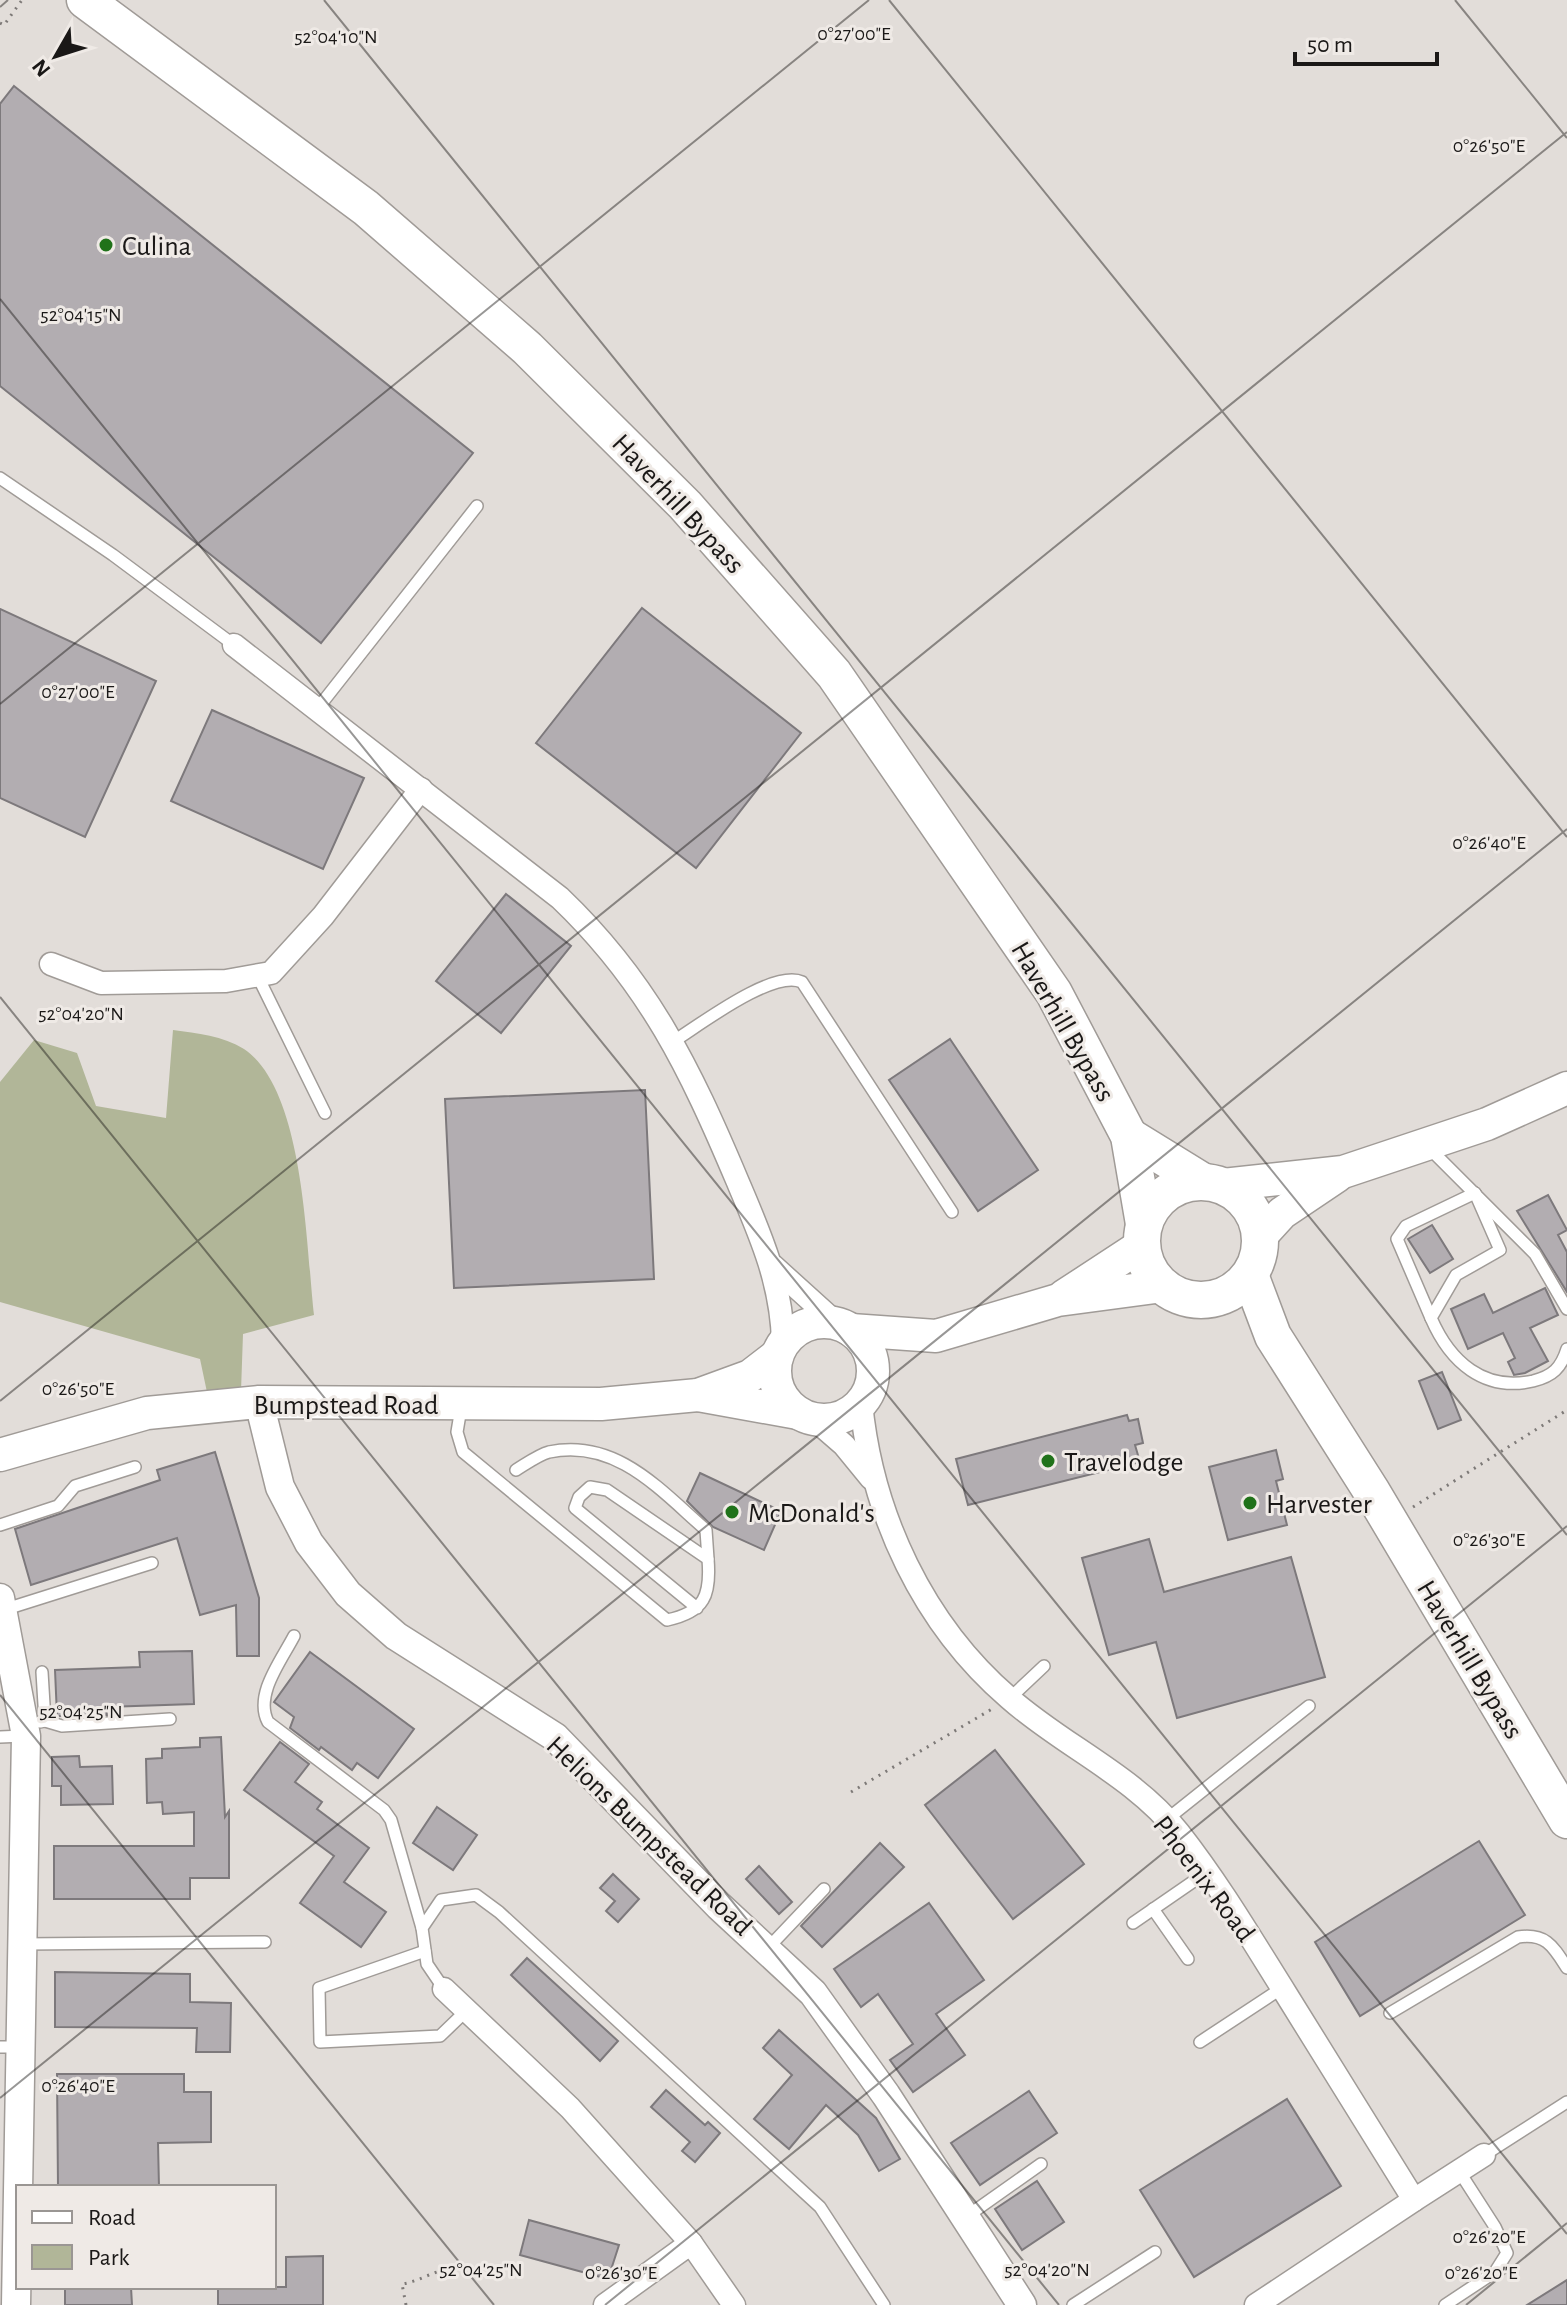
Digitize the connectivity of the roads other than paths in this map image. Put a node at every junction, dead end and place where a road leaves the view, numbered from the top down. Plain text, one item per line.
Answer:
1 (85, 0) edge
2 (0, 478) edge
3 (477, 506) dead end
4 (234, 645) joint
5 (318, 708) junction
6 (421, 789) junction
7 (51, 964) dead end
8 (258, 977) junction
9 (674, 1041) junction
10 (1567, 1088) edge
11 (325, 1113) dead end
12 (1129, 1136) junction
13 (1427, 1146) junction
14 (1343, 1172) junction
15 (1212, 1183) junction
16 (1475, 1193) junction
17 (952, 1212) dead end
18 (1143, 1234) junction
19 (1261, 1236) junction
20 (773, 1266) junction
21 (1250, 1275) junction
22 (1163, 1286) junction
23 (1221, 1297) junction
24 (1058, 1300) junction
25 (1567, 1309) edge
26 (1431, 1318) junction
27 (844, 1326) junction
28 (936, 1336) junction
29 (1273, 1336) junction
30 (1567, 1349) edge
31 (780, 1350) junction
32 (698, 1395) junction
33 (866, 1395) junction
34 (259, 1402) junction
35 (462, 1403) junction
36 (806, 1416) junction
37 (0, 1455) edge
38 (135, 1467) dead end
39 (516, 1470) dead end
40 (874, 1482) junction
41 (0, 1525) edge
42 (708, 1559) junction
43 (152, 1563) dead end
44 (1, 1604) edge
45 (697, 1608) junction
46 (294, 1636) dead end
47 (1044, 1666) dead end
48 (42, 1672) dead end
49 (8, 1680) edge
50 (1009, 1699) junction
51 (1309, 1706) dead end
52 (170, 1719) dead end
53 (23, 1729) edge
54 (1166, 1820) junction
55 (1567, 1820) edge
56 (1207, 1872) junction
57 (824, 1889) dead end
58 (1153, 1909) junction
59 (1133, 1923) dead end
60 (422, 1928) junction
61 (265, 1942) dead end
62 (22, 1944) junction
63 (768, 1949) junction
64 (425, 1951) junction
65 (1188, 1959) dead end
66 (1567, 1968) edge
67 (1282, 1988) junction
68 (444, 1989) joint
69 (467, 2010) junction
70 (1390, 2013) dead end
71 (1200, 2042) dead end
72 (10, 2047) edge
73 (1567, 2102) edge
74 (1484, 2155) joint
75 (1041, 2164) dead end
76 (1459, 2171) junction
77 (1414, 2200) junction
78 (966, 2218) junction
79 (691, 2243) junction
80 (1155, 2252) dead end
81 (16, 2305) edge
82 (605, 2305) edge
83 (734, 2305) edge
84 (884, 2305) edge
85 (1022, 2305) edge
86 (1073, 2305) edge
87 (1256, 2305) edge
88 (1445, 2305) edge

1 - 12 main road, Haverhill Bypass
2 - 4 lane
3 - 5 lane
4 - 5 street
5 - 6 street
6 - 8 street
6 - 9 street
7 - 8 street
8 - 11 lane
9 - 17 lane
9 - 20 street
10 - 13 main road
12 - 15 main road
12 - 18 main road, Haverhill Bypass
13 - 14 main road
13 - 16 lane
14 - 15 main road
14 - 19 main road
15 - 18 main road
15 - 19 main road
16 - 25 lane
16 - 26 lane
16 - 26 lane
18 - 22 main road
18 - 24 main road
19 - 21 main road
20 - 27 street
20 - 31 street
21 - 23 main road
21 - 29 main road, Haverhill Bypass
22 - 23 main road
22 - 24 main road
23 - 29 main road, Haverhill Bypass
24 - 28 main road
26 - 30 lane
27 - 28 main road
27 - 31 main road
27 - 33 main road
28 - 33 main road
29 - 55 main road, Haverhill Bypass
31 - 32 main road, Bumpstead Road
31 - 36 main road
32 - 35 main road, Bumpstead Road
32 - 36 main road, Bumpstead Road
33 - 36 main road
33 - 40 street, Phoenix Road
34 - 35 main road, Bumpstead Road
34 - 37 main road, Bumpstead Road
34 - 63 street, Helions Bumpstead Road
35 - 45 lane
36 - 40 street, Phoenix Road
38 - 41 lane
39 - 42 lane
40 - 50 street, Phoenix Road
42 - 45 lane
42 - 45 lane
43 - 44 lane
44 - 49 street
46 - 60 lane
47 - 50 lane
48 - 53 lane
49 - 53 street
50 - 54 street, Phoenix Road
51 - 54 lane
52 - 53 lane
53 - 62 street
54 - 56 street, Phoenix Road
56 - 58 lane
56 - 67 street, Phoenix Road
57 - 63 lane
58 - 59 lane
58 - 65 lane
60 - 64 lane
60 - 84 lane
61 - 62 lane
62 - 72 street
63 - 78 street, Helions Bumpstead Road
64 - 68 lane
64 - 69 lane
66 - 70 lane
67 - 71 lane
67 - 77 street, Phoenix Road
68 - 69 street
69 - 79 street
72 - 81 street
73 - 74 lane
74 - 76 street
75 - 78 lane
76 - 77 street
76 - 88 lane
77 - 87 street
78 - 85 street, Helions Bumpstead Road
79 - 82 street
79 - 83 street
80 - 86 lane

